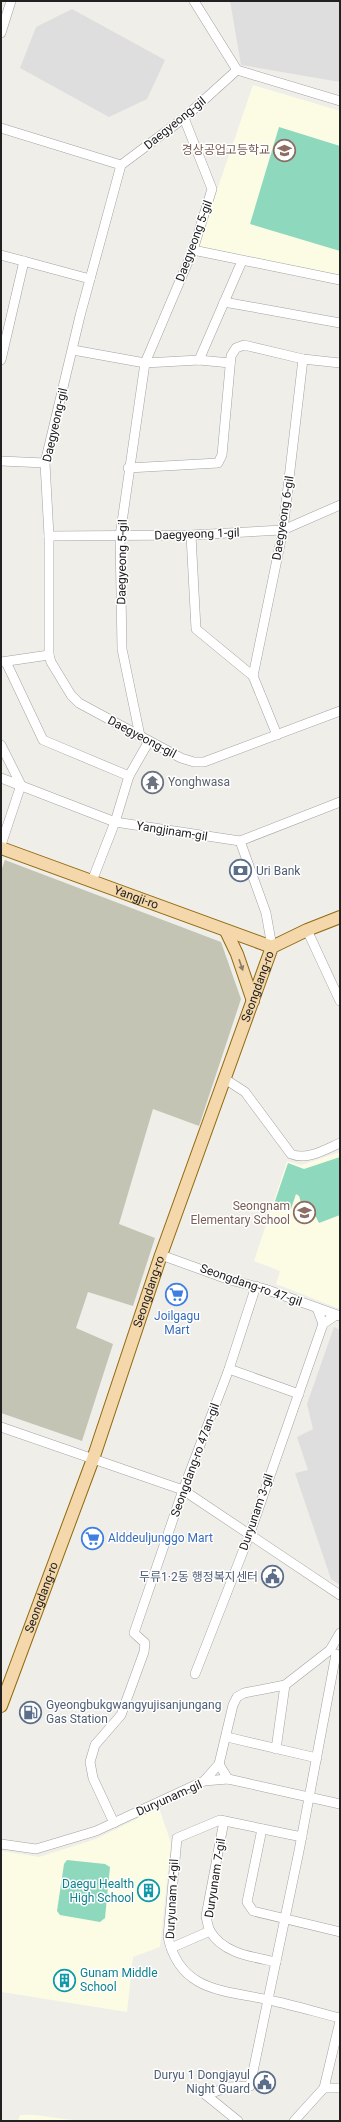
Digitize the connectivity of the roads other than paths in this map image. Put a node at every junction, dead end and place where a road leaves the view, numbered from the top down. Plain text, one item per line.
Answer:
1 (11, 1) edge
2 (194, 1) edge
3 (1, 33) edge
4 (237, 70) junction
5 (340, 101) edge
6 (184, 118) junction
7 (1, 128) edge
8 (121, 165) junction
9 (193, 250) junction
10 (1, 255) edge
11 (24, 261) junction
12 (242, 261) junction
13 (90, 279) junction
14 (340, 280) edge
15 (224, 302) junction
16 (340, 323) edge
17 (73, 350) junction
18 (303, 359) junction
19 (1, 360) edge
20 (199, 360) junction
21 (145, 363) junction
22 (230, 363) junction
23 (340, 363) edge
24 (1, 462) edge
25 (45, 463) junction
26 (128, 468) junction
27 (340, 505) edge
28 (283, 530) junction
29 (191, 535) junction
30 (49, 536) junction
31 (120, 536) junction
32 (49, 655) junction
33 (3, 662) edge
34 (253, 676) junction
35 (340, 711) edge
36 (277, 735) junction
37 (140, 736) junction
38 (149, 741) junction
39 (1, 745) edge
40 (129, 776) junction
41 (1, 778) edge
42 (20, 785) junction
43 (340, 802) edge
44 (115, 822) junction
45 (240, 841) junction
46 (1, 846) edge
47 (92, 882) junction
48 (340, 917) edge
49 (307, 930) junction
50 (226, 931) junction
51 (272, 947) junction
52 (253, 1000) junction
53 (340, 1001) edge
54 (225, 1079) junction
55 (340, 1143) edge
56 (161, 1255) junction
57 (256, 1286) junction
58 (317, 1308) junction
59 (338, 1315) edge
60 (323, 1324) junction
61 (229, 1368) junction
62 (299, 1394) junction
63 (2, 1430) edge
64 (93, 1459) junction
65 (183, 1490) junction
66 (249, 1536) junction
67 (340, 1595) edge
68 (340, 1633) edge
69 (335, 1653) edge
70 (195, 1674) dead end
71 (285, 1685) junction
72 (1, 1706) edge
73 (226, 1737) junction
74 (276, 1748) junction
75 (317, 1758) junction
76 (219, 1764) junction
77 (228, 1779) junction
78 (204, 1781) junction
79 (309, 1798) junction
80 (340, 1804) edge
81 (224, 1820) junction
82 (114, 1823) junction
83 (262, 1829) junction
84 (302, 1838) junction
85 (1, 1844) edge
86 (285, 1920) junction
87 (210, 1931) junction
88 (340, 1932) edge
89 (171, 1948) junction
90 (276, 1962) junction
91 (268, 2000) junction
92 (340, 2018) edge
93 (340, 2021) edge
94 (324, 2088) junction
95 (340, 2088) edge
96 (238, 2121) edge
97 (294, 2121) edge

1 - 3 street
2 - 4 street
4 - 5 street
4 - 6 street, Daegyeong-gil
6 - 8 street, Daegyeong-gil
6 - 9 street, Daegyeong 5-gil
7 - 8 street
8 - 13 street, Daegyeong-gil
9 - 12 street
9 - 21 street, Daegyeong 5-gil
10 - 11 street
11 - 13 street
11 - 19 street
12 - 14 street
12 - 15 street
13 - 17 street, Daegyeong-gil
15 - 16 street
15 - 20 street
17 - 21 street
17 - 25 street, Daegyeong-gil
18 - 22 street
18 - 23 street
18 - 28 street, Daegyeong 6-gil
20 - 21 street
20 - 22 street
21 - 26 street, Daegyeong 5-gil
22 - 26 street
24 - 25 street
25 - 30 street, Daegyeong-gil
26 - 31 street, Daegyeong 5-gil
27 - 28 street, Daegyeong 1-gil
28 - 29 street, Daegyeong 1-gil
28 - 34 street, Daegyeong 6-gil
29 - 31 street, Daegyeong 1-gil
29 - 34 street
30 - 31 street, Daegyeong 1-gil
30 - 32 street, Daegyeong-gil
31 - 37 street, Daegyeong 5-gil
32 - 33 street
32 - 37 street, Daegyeong-gil
33 - 40 street
34 - 36 street
35 - 36 street, Daegyeong-gil
36 - 38 street, Daegyeong-gil
37 - 38 street, Daegyeong-gil
38 - 40 street
39 - 42 street
40 - 44 street
41 - 42 street, Yangjinam-gil
42 - 44 street, Yangjinam-gil
42 - 46 street
43 - 45 street
44 - 45 street, Yangjinam-gil
44 - 47 street
45 - 51 street
46 - 47 main road, Yangji-ro
47 - 50 main road, Yangji-ro
48 - 49 main road, Seongdang-ro
49 - 51 main road, Seongdang-ro
49 - 53 street
50 - 51 main road, Yangji-ro
50 -> 52 main road
51 - 52 main road, Seongdang-ro
52 - 54 main road, Seongdang-ro
54 - 55 street
54 - 56 main road, Seongdang-ro
56 - 57 street, Seongdang-ro 47-gil
56 - 64 main road, Seongdang-ro
57 - 58 street, Seongdang-ro 47-gil
57 - 61 street, Seongdang-ro 47an-gil
58 - 59 street, Seongdang-ro 47-gil
58 - 60 street
59 - 60 street
60 - 62 street, Duryunam 3-gil
61 - 62 street
61 - 65 street, Seongdang-ro 47an-gil
62 - 66 street, Duryunam 3-gil
63 - 64 street
64 - 65 street
64 - 72 main road, Seongdang-ro
65 - 66 street
65 - 82 street, Seongdang-ro 47an-gil
66 - 67 street
66 - 70 street, Duryunam 3-gil
68 - 69 street
69 - 71 street
69 - 75 street
71 - 73 street
71 - 74 street
73 - 74 street
73 - 76 street
74 - 75 street
75 - 79 street
76 - 77 street
76 - 78 street
77 - 78 street, Duryunam-gil
77 - 79 street, Duryunam-gil
78 - 82 street, Duryunam-gil
79 - 80 street, Duryunam-gil
79 - 84 street
81 - 83 street
81 - 87 street, Duryunam 7-gil
81 - 89 street, Duryunam 4-gil
82 - 85 street, Duryunam-gil
83 - 84 street
83 - 86 street
84 - 86 street
86 - 88 street
86 - 90 street
87 - 89 street
87 - 90 street, Duryunam 7-gil
89 - 91 street, Duryunam 4-gil
90 - 91 street
91 - 92 street, Duryunam 4-gil
91 - 96 street
93 - 94 street
94 - 95 street
94 - 97 street

